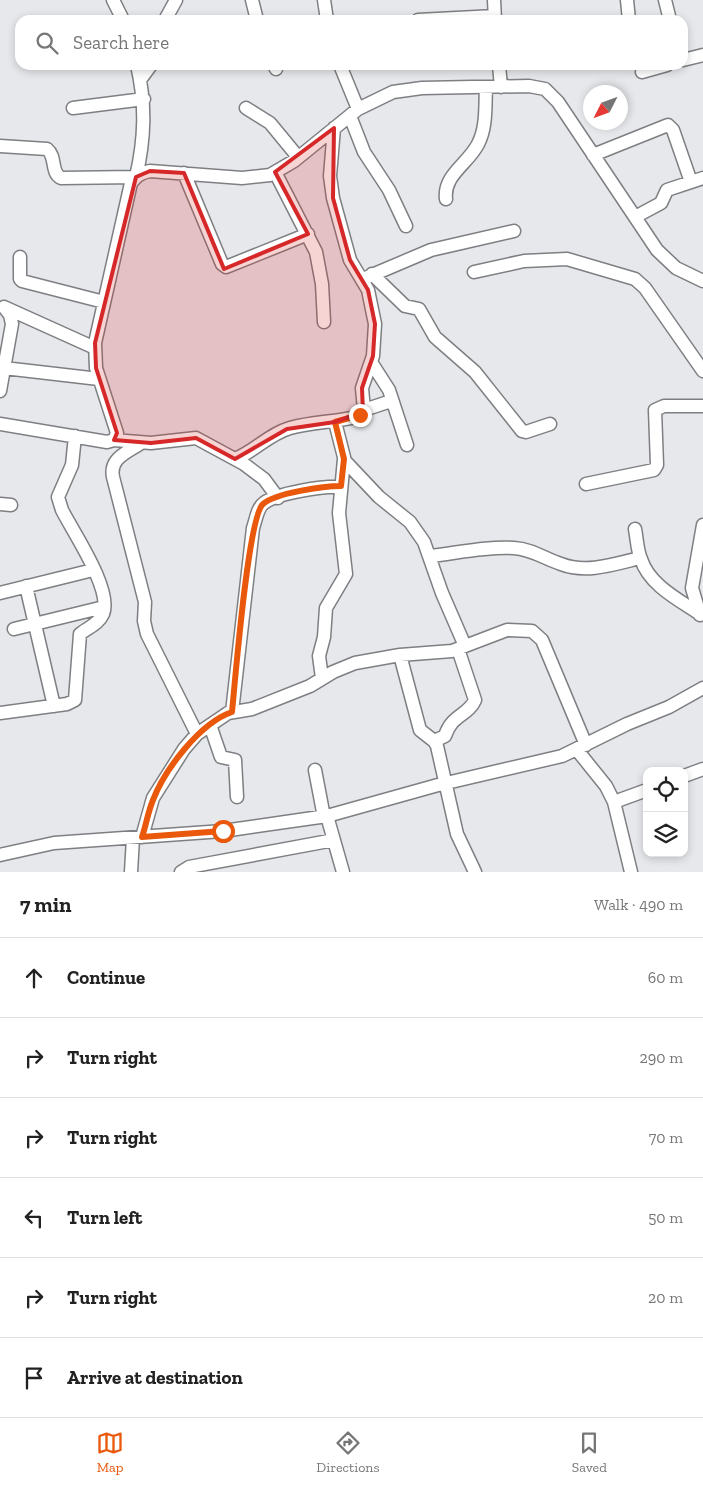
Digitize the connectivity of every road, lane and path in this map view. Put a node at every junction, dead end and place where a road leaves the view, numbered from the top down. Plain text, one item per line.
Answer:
1 (113, 0) edge
2 (176, 0) edge
3 (252, 0) edge
4 (324, 0) edge
5 (494, 0) edge
6 (627, 0) edge
7 (665, 0) edge
8 (120, 15) edge
9 (168, 15) edge
10 (256, 15) edge
11 (326, 15) edge
12 (495, 15) edge
13 (628, 15) edge
14 (669, 15) edge
15 (703, 55) edge
16 (688, 59) edge
17 (138, 70) edge
18 (147, 70) edge
19 (341, 70) edge
20 (500, 70) edge
21 (649, 70) edge
22 (642, 72) dead end
23 (140, 80) junction
24 (486, 87) junction
25 (501, 87) junction
26 (144, 99) junction
27 (74, 108) dead end
28 (246, 108) dead end
29 (354, 112) junction
30 (334, 128) junction
31 (0, 146) edge
32 (594, 155) junction
33 (298, 157) junction
34 (276, 172) junction
35 (184, 173) junction
36 (136, 177) junction
37 (697, 180) edge
38 (446, 199) dead end
39 (635, 216) junction
40 (406, 226) dead end
41 (514, 231) dead end
42 (308, 234) junction
43 (20, 257) dead end
44 (474, 272) dead end
45 (368, 277) junction
46 (703, 280) edge
47 (104, 302) junction
48 (2, 305) edge
49 (324, 322) dead end
50 (6, 324) edge
51 (94, 348) junction
52 (371, 362) junction
53 (3, 370) edge
54 (703, 371) edge
55 (99, 379) junction
56 (0, 390) edge
57 (391, 401) junction
58 (703, 406) edge
59 (364, 410) junction
60 (335, 422) junction
61 (0, 424) edge
62 (550, 424) dead end
63 (75, 436) junction
64 (114, 440) junction
65 (141, 443) junction
66 (408, 445) dead end
67 (235, 459) junction
68 (344, 459) junction
69 (586, 484) dead end
70 (341, 486) junction
71 (278, 498) junction
72 (703, 525) edge
73 (635, 529) dead end
74 (430, 556) junction
75 (640, 558) junction
76 (93, 570) junction
77 (26, 586) junction
78 (0, 593) edge
79 (104, 607) junction
80 (701, 617) edge
81 (35, 624) junction
82 (14, 629) dead end
83 (462, 647) junction
84 (400, 654) junction
85 (322, 678) junction
86 (703, 688) edge
87 (54, 706) junction
88 (232, 712) junction
89 (0, 713) edge
90 (210, 726) junction
91 (197, 734) junction
92 (434, 740) junction
93 (581, 747) junction
94 (703, 769) edge
95 (315, 770) dead end
96 (688, 775) edge
97 (446, 784) junction
98 (643, 791) edge
99 (237, 797) dead end
100 (614, 802) junction
101 (325, 816) junction
102 (138, 838) junction
103 (334, 840) junction
104 (0, 855) edge
105 (132, 872) edge
106 (181, 872) edge
107 (343, 872) edge
108 (475, 872) edge
109 (631, 872) edge

1 - 8 street
2 - 9 street
3 - 10 street
4 - 11 street
5 - 12 street
6 - 13 street
7 - 14 street
15 - 16 street
17 - 23 street
18 - 23 street
19 - 29 street
20 - 25 street
21 - 22 street
23 - 26 street
24 - 25 street
24 - 29 street
24 - 38 street
25 - 32 street
26 - 27 street
26 - 36 street
28 - 33 street
29 - 30 street
29 - 40 street
30 - 33 street
30 - 45 street
31 - 36 street
32 - 37 street
32 - 39 street
33 - 34 street
34 - 35 street
34 - 42 street
35 - 36 street
35 - 42 street
36 - 47 street
37 - 39 street
39 - 46 street
41 - 45 street
42 - 49 street
43 - 47 street
44 - 54 street
45 - 52 street
45 - 62 street
47 - 51 street
48 - 50 street
48 - 51 street
50 - 53 street
51 - 55 street
52 - 57 street
52 - 59 street
53 - 55 street
53 - 56 street
55 - 64 street
57 - 59 street
57 - 66 street
58 - 69 street
59 - 60 street
60 - 67 street
60 - 68 street
61 - 63 street
63 - 64 street
63 - 76 street
64 - 65 street
65 - 67 street
65 - 91 street
67 - 71 street
68 - 70 street
68 - 74 street
70 - 71 street
70 - 85 street
71 - 88 street
72 - 80 street
73 - 75 street
74 - 75 street
74 - 83 street
75 - 80 street
76 - 77 street
76 - 79 street
77 - 78 street
77 - 81 street
79 - 81 street
79 - 87 street
81 - 82 street
81 - 87 street
83 - 84 street
83 - 92 street
83 - 93 street
84 - 85 street
84 - 92 street
85 - 88 street
86 - 93 street
87 - 89 street
88 - 90 street
90 - 91 street
90 - 99 street
91 - 102 street
92 - 97 street
93 - 97 street
93 - 100 street
94 - 96 street
95 - 101 street
97 - 101 street
97 - 108 street
98 - 100 street
100 - 109 street
101 - 102 street
101 - 103 street
102 - 104 street
102 - 105 street
103 - 106 street
103 - 107 street

